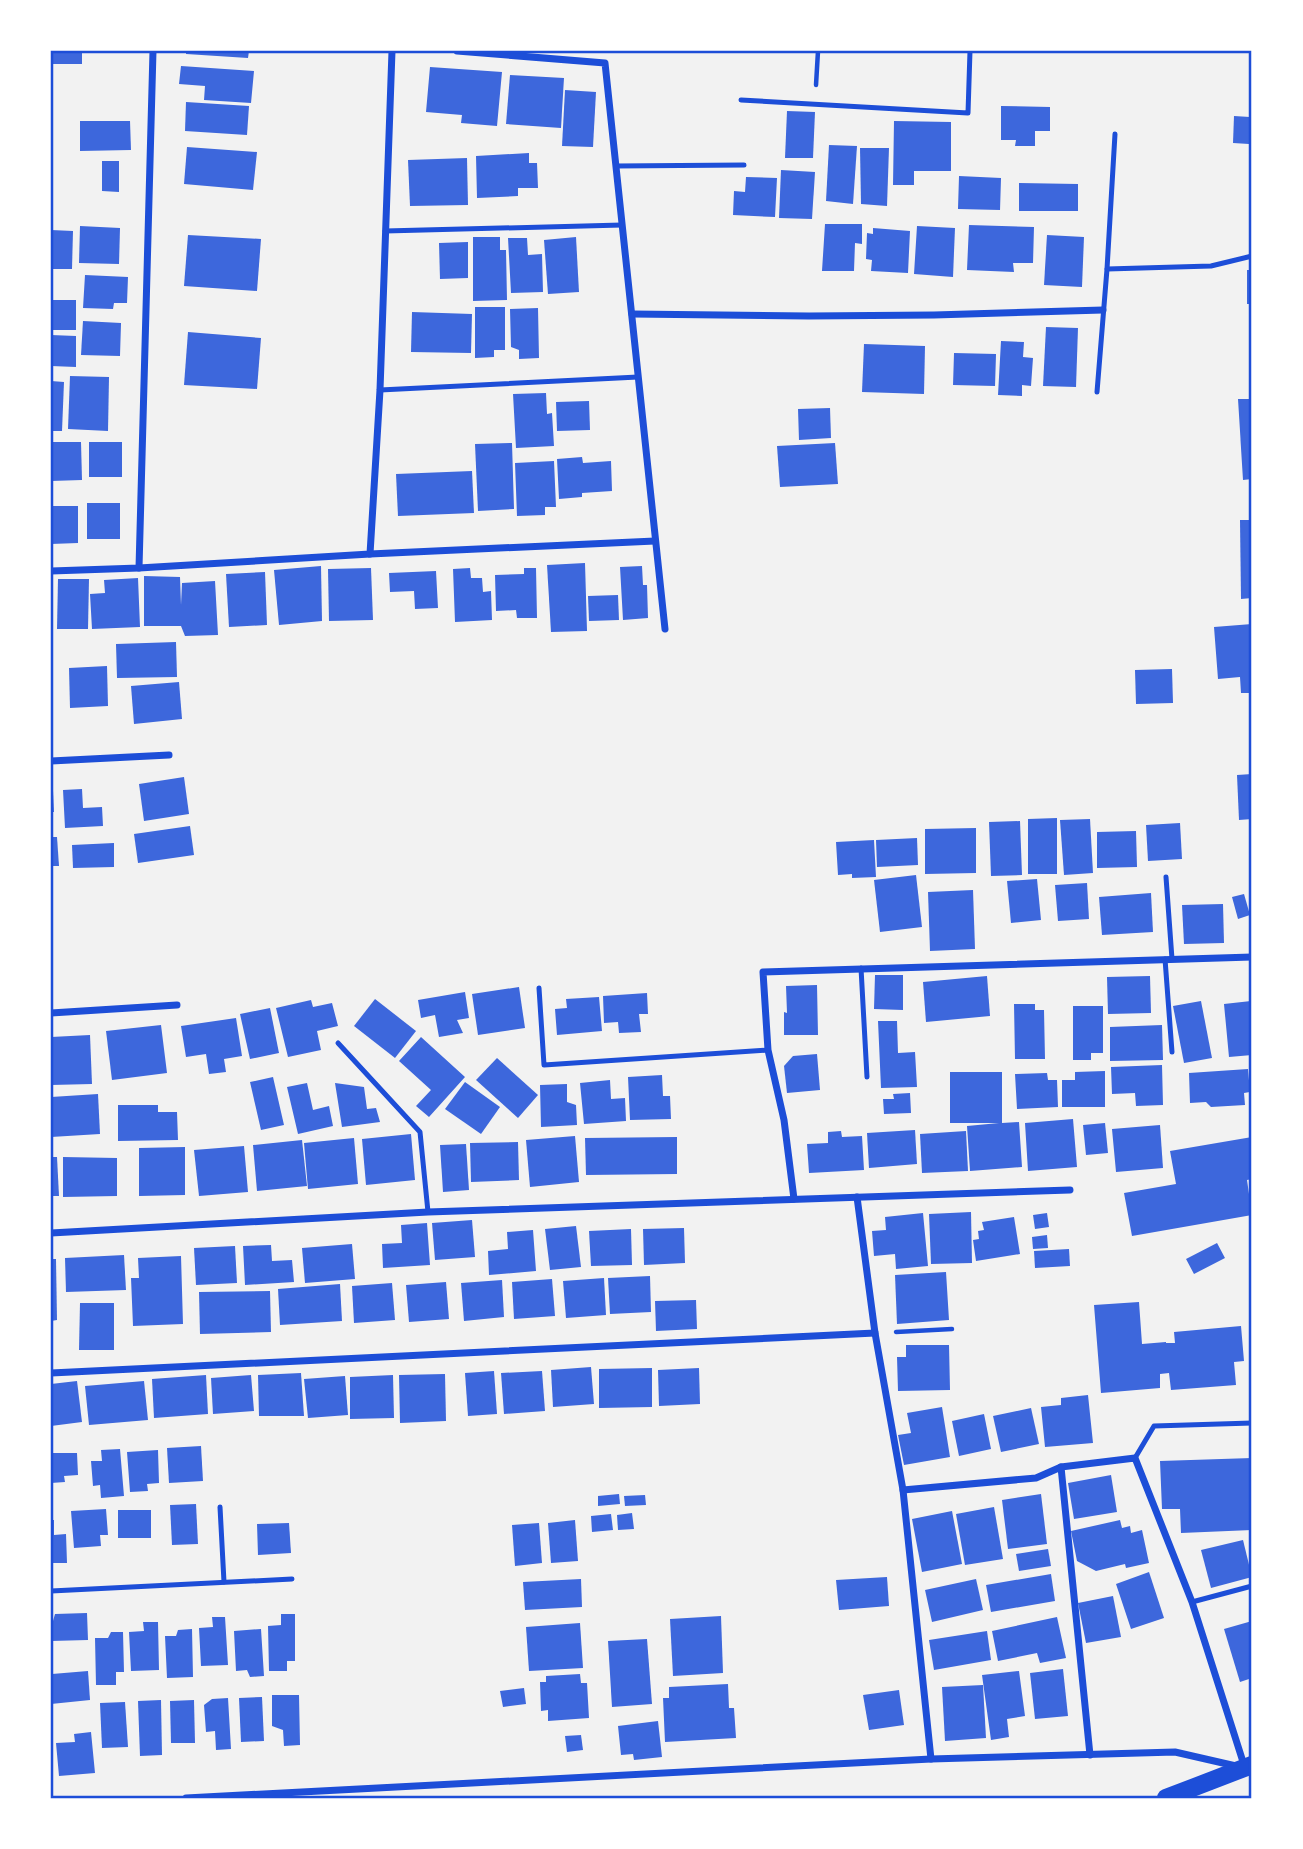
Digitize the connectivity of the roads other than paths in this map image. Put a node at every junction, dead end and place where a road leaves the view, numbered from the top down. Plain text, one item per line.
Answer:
1 (153, 51) edge
2 (392, 51) edge
3 (457, 51) edge
4 (970, 51) edge
5 (741, 100) dead end
6 (1115, 134) dead end
7 (744, 165) dead end
8 (616, 166) junction
9 (622, 225) junction
10 (385, 231) junction
11 (1252, 256) edge
12 (1107, 269) junction
13 (1103, 310) junction
14 (632, 314) junction
15 (638, 377) junction
16 (380, 390) junction
17 (1097, 392) dead end
18 (655, 541) junction
19 (370, 554) junction
20 (139, 568) junction
21 (51, 572) edge
22 (665, 629) dead end
23 (169, 755) dead end
24 (51, 761) edge
25 (1166, 877) dead end
26 (1252, 957) edge
27 (1169, 959) junction
28 (861, 968) junction
29 (539, 988) dead end
30 (177, 1005) dead end
31 (51, 1013) edge
32 (338, 1043) dead end
33 (768, 1050) junction
34 (1172, 1052) dead end
35 (867, 1077) dead end
36 (1070, 1190) dead end
37 (857, 1198) junction
38 (794, 1199) junction
39 (428, 1212) junction
40 (51, 1233) edge
41 (875, 1333) junction
42 (51, 1373) edge
43 (1252, 1423) edge
44 (1135, 1458) junction
45 (1061, 1467) junction
46 (903, 1490) junction
47 (220, 1507) dead end
48 (292, 1579) dead end
49 (224, 1582) junction
50 (1252, 1586) edge
51 (51, 1591) edge
52 (1192, 1602) junction
53 (1090, 1755) junction
54 (931, 1759) junction
55 (1249, 1767) edge
56 (186, 1798) edge
57 (1166, 1798) edge

1 - 20 street
2 - 10 street
3 - 8 street
4 - 5 lane
6 - 12 lane
7 - 8 lane
8 - 9 street
9 - 10 lane
9 - 14 street
10 - 16 street
11 - 12 lane
12 - 13 lane
13 - 14 street
13 - 17 lane
14 - 15 street
15 - 16 lane
15 - 18 street
16 - 19 street
18 - 19 street
18 - 22 street
19 - 20 street
20 - 21 street
23 - 24 street
25 - 27 lane
26 - 27 street
27 - 28 street
27 - 34 lane
28 - 33 street
28 - 35 lane
29 - 33 lane
30 - 31 street
32 - 39 lane
33 - 38 street
36 - 37 street
37 - 38 street
37 - 41 street
38 - 39 street
39 - 40 street
41 - 42 street
41 - 46 street
43 - 44 lane
44 - 45 street
44 - 52 street
45 - 46 street
45 - 53 street
46 - 54 street
47 - 49 lane
48 - 49 lane
49 - 51 lane
50 - 52 lane
52 - 55 street
53 - 54 street
53 - 55 street
54 - 56 street
55 - 57 main road

